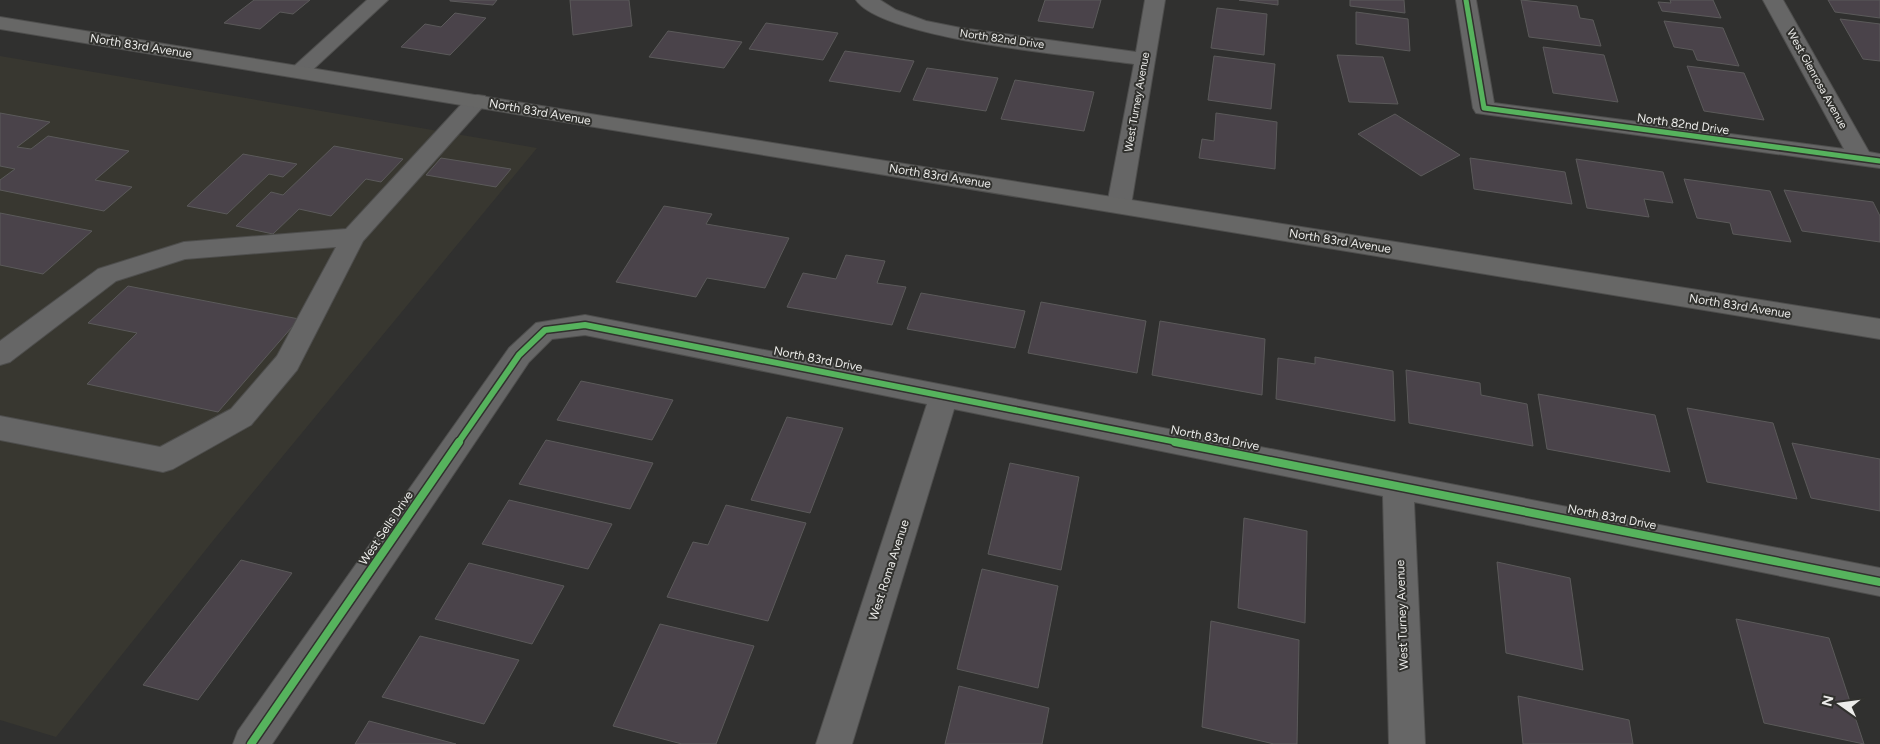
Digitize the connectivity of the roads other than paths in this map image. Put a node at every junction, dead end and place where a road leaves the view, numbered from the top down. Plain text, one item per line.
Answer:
1 (378, 0) edge
2 (866, 0) edge
3 (1155, 0) edge
4 (1466, 0) edge
5 (1774, 0) edge
6 (0, 24) edge
7 (1145, 59) junction
8 (300, 72) junction
9 (477, 101) junction
10 (1870, 160) edge
11 (1120, 205) junction
12 (353, 237) junction
13 (1880, 329) edge
14 (546, 330) joint
15 (0, 354) edge
16 (944, 395) junction
17 (0, 428) edge
18 (1398, 486) junction
19 (1880, 582) edge
20 (251, 744) edge
21 (834, 744) edge
22 (1407, 744) edge

1 - 8 street
2 - 7 street, North 82nd Drive
3 - 7 street, West Turney Avenue
4 - 10 street, North 82nd Drive
5 - 10 street, West Glenrosa Avenue
6 - 8 main road, North 83rd Avenue
7 - 11 street, West Turney Avenue
8 - 9 main road, North 83rd Avenue
9 - 11 main road, North 83rd Avenue
9 - 12 street
11 - 13 main road, North 83rd Avenue
12 - 15 street
12 - 17 street
14 - 16 street, North 83rd Drive
14 - 20 street, West Sells Drive
16 - 18 street, North 83rd Drive
16 - 21 street, West Roma Avenue
18 - 19 street, North 83rd Drive
18 - 22 street, West Turney Avenue

